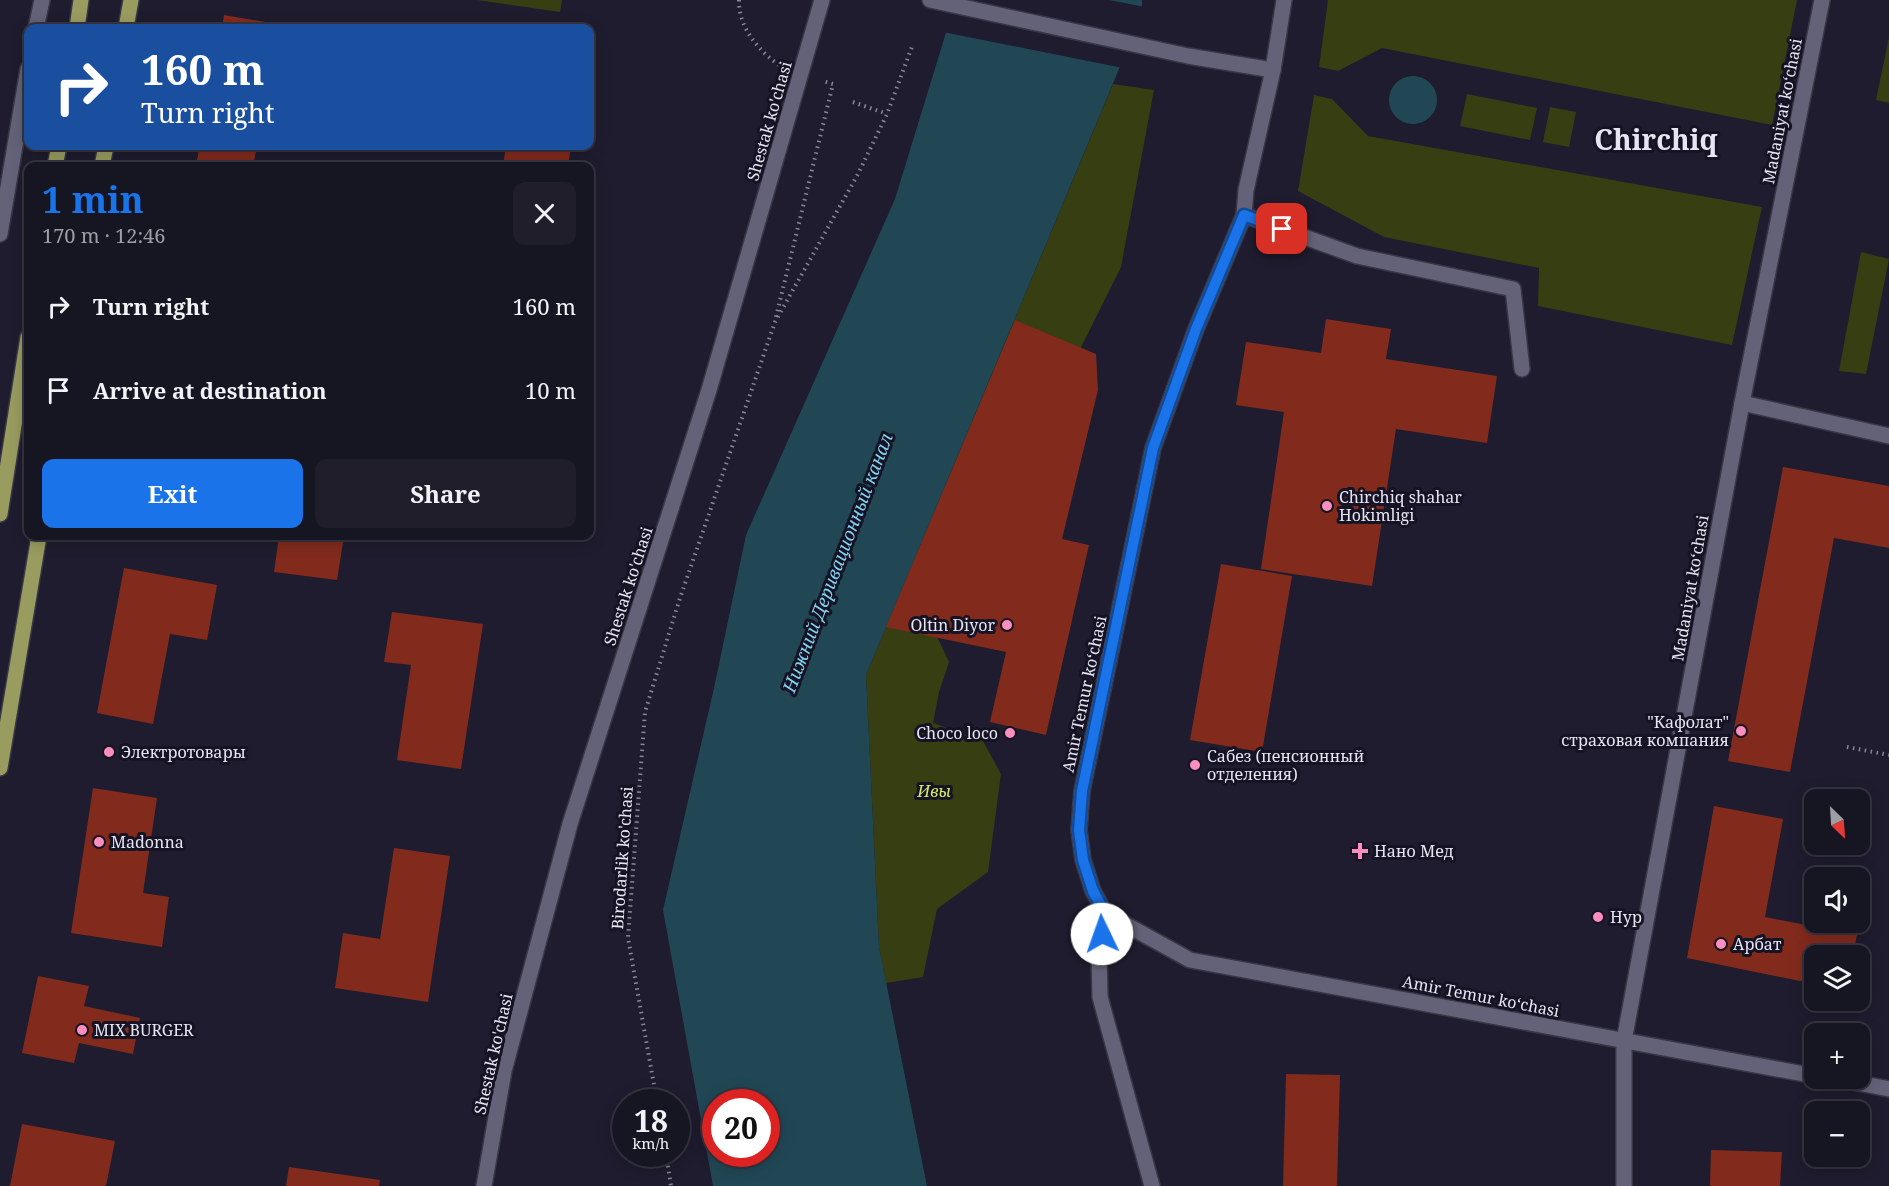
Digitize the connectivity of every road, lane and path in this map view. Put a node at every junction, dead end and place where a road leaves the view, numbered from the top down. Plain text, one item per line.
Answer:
1 (42, 0) edge
2 (81, 0) edge
3 (131, 0) edge
4 (739, 0) edge
5 (822, 0) edge
6 (930, 0) edge
7 (1284, 0) edge
8 (1822, 0) edge
9 (37, 24) edge
10 (78, 24) edge
11 (127, 24) edge
12 (913, 44) dead end
13 (778, 65) dead end
14 (1273, 70) junction
15 (833, 84) dead end
16 (24, 93) edge
17 (853, 102) dead end
18 (887, 114) junction
19 (1244, 215) junction
20 (0, 234) edge
21 (775, 322) junction
22 (24, 362) edge
23 (1522, 369) dead end
24 (1742, 403) junction
25 (1889, 436) edge
26 (0, 514) edge
27 (38, 540) edge
28 (1847, 747) dead end
29 (1889, 755) edge
30 (0, 768) edge
31 (1105, 913) junction
32 (1624, 1041) junction
33 (1804, 1074) edge
34 (1870, 1085) edge
35 (655, 1089) edge
36 (1889, 1089) edge
37 (668, 1167) edge
38 (484, 1186) edge
39 (671, 1186) edge
40 (1152, 1186) edge
41 (1624, 1186) edge

1 - 9 street
2 - 10 main road
3 - 11 main road
4 - 13 path
5 - 38 street, Shestak ko'chasi
6 - 14 street
7 - 14 street, Amir Temur ko‘chasi
8 - 24 street, Madaniyat ko‘chasi
12 - 18 path
14 - 19 street, Amir Temur ko‘chasi
15 - 21 path
16 - 20 street
17 - 18 path
18 - 21 path
19 - 23 street
19 - 31 street, Amir Temur ko‘chasi
21 - 35 path, Birodarlik ko'chasi
22 - 26 main road
24 - 25 street
24 - 32 street, Madaniyat ko‘chasi
27 - 30 main road
28 - 29 path
31 - 32 street, Amir Temur ko‘chasi
31 - 40 street
32 - 33 street, Amir Temur ko‘chasi
32 - 41 street, Madaniyat ko‘chasi
34 - 36 street
37 - 39 path

